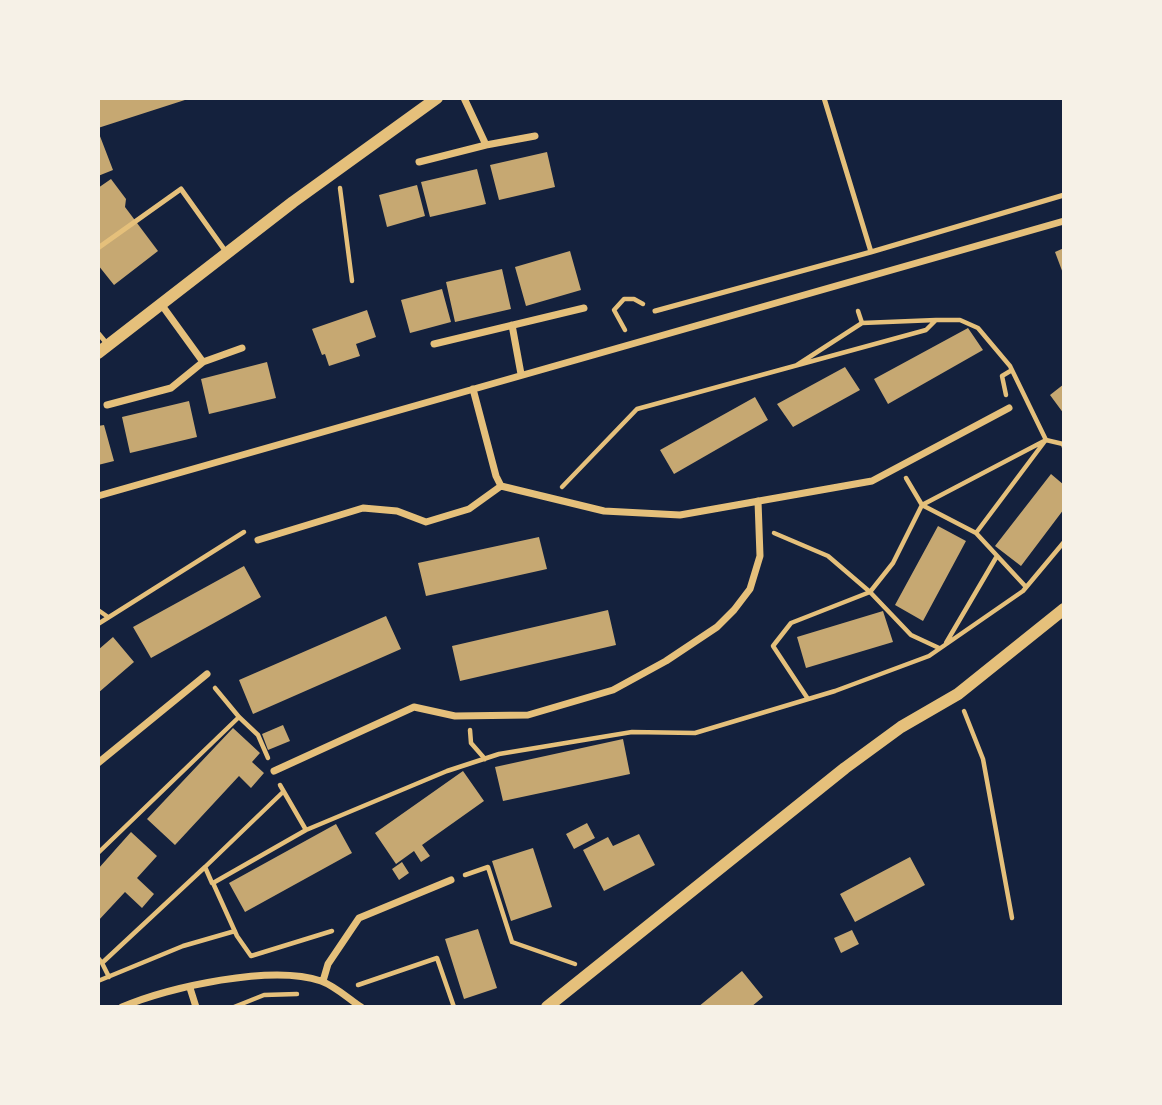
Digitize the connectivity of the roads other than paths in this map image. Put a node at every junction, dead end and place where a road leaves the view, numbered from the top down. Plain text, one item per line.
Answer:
1 (437, 98) edge
2 (464, 98) edge
3 (824, 98) edge
4 (535, 136) dead end
5 (486, 145) junction
6 (419, 162) dead end
7 (1064, 195) edge
8 (1064, 221) edge
9 (98, 248) edge
10 (870, 252) junction
11 (227, 253) junction
12 (161, 304) junction
13 (584, 308) dead end
14 (655, 311) road end
15 (512, 325) junction
16 (98, 333) edge
17 (434, 344) dead end
18 (242, 348) dead end
19 (103, 349) edge
20 (203, 362) junction
21 (521, 374) junction
22 (473, 389) junction
23 (107, 405) dead end
24 (1009, 408) road end
25 (501, 486) junction
26 (98, 496) edge
27 (758, 502) junction
28 (258, 540) road end
29 (1064, 609) edge
30 (207, 674) dead end
31 (98, 763) edge
32 (274, 771) road end
33 (451, 880) road end
34 (323, 981) junction
35 (190, 988) junction
36 (122, 1007) edge
37 (196, 1007) edge
38 (361, 1007) edge
39 (547, 1007) edge

1 - 11 street
2 - 5 street
3 - 10 lane
4 - 5 street
5 - 6 street
7 - 10 lane
8 - 21 street
9 - 11 lane
10 - 14 lane
11 - 12 street
12 - 19 street
12 - 20 street
13 - 15 street
15 - 17 street
15 - 21 street
16 - 19 lane
18 - 20 street
20 - 23 street
21 - 22 street
22 - 25 street
22 - 26 street
24 - 27 street
25 - 27 street
25 - 28 street
27 - 32 street
29 - 39 street
30 - 31 street
33 - 34 street
34 - 35 street
34 - 38 street
35 - 36 street
35 - 37 street

